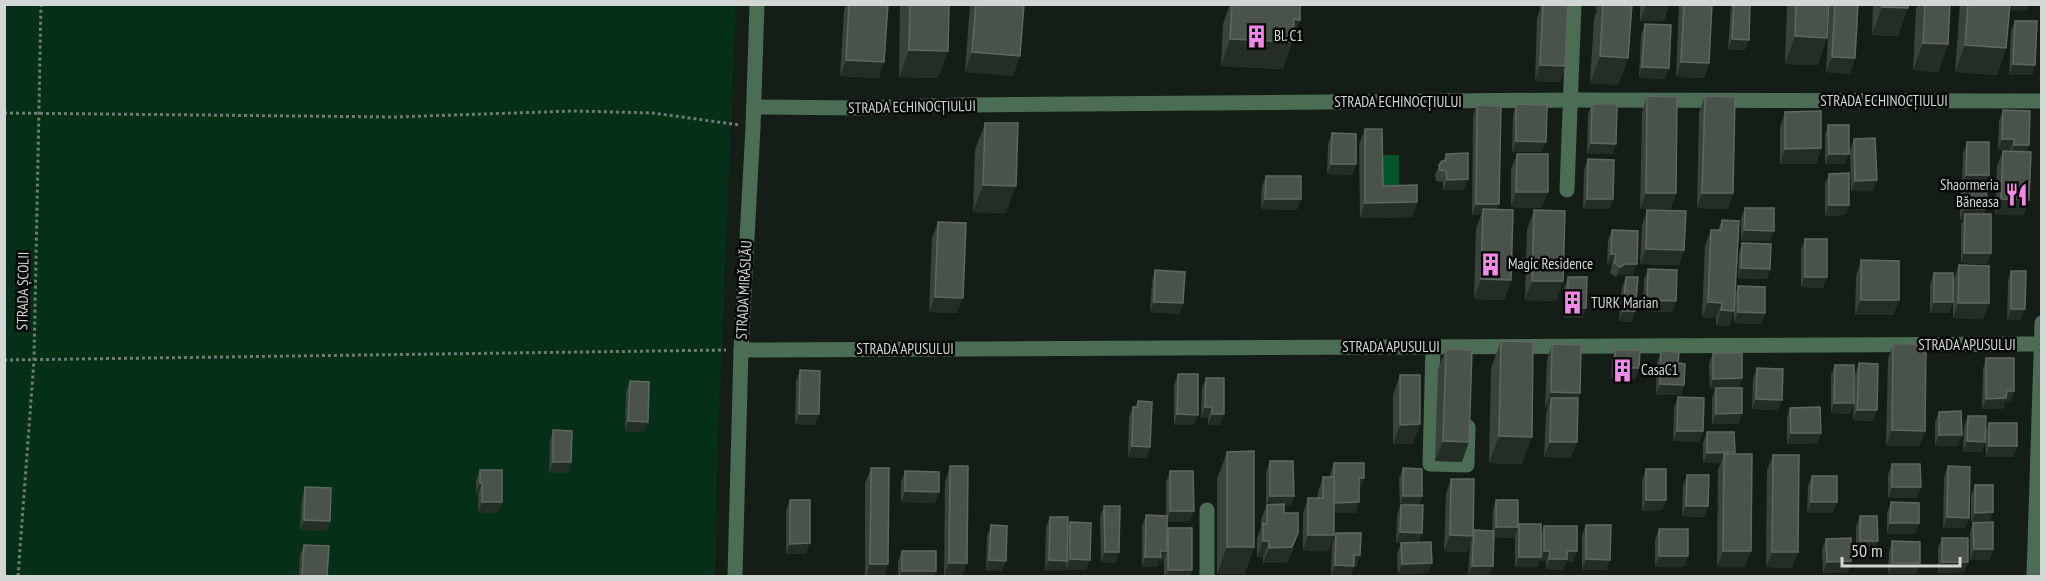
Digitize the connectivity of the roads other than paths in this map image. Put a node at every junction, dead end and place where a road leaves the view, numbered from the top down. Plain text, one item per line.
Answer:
1 (757, 4) edge
2 (1574, 4) edge
3 (1570, 100) junction
4 (2042, 101) edge
5 (754, 107) junction
6 (1567, 190) dead end
7 (2042, 323) edge
8 (2041, 344) edge
9 (1433, 347) junction
10 (741, 350) junction
11 (1468, 418) edge
12 (1207, 510) dead end
13 (735, 576) edge
14 (1207, 576) edge
15 (2034, 576) edge

1 - 5 street, STRADA MIRĂSLĂU
2 - 3 street
3 - 4 street, STRADA ECHINOCȚIULUI
3 - 5 street, STRADA ECHINOCȚIULUI
3 - 6 street
5 - 10 street, STRADA MIRĂSLĂU
7 - 8 street
8 - 9 street, STRADA APUSULUI
8 - 15 street
9 - 10 street, STRADA APUSULUI
9 - 11 street
10 - 13 street, STRADA MIRĂSLĂU
12 - 14 street

